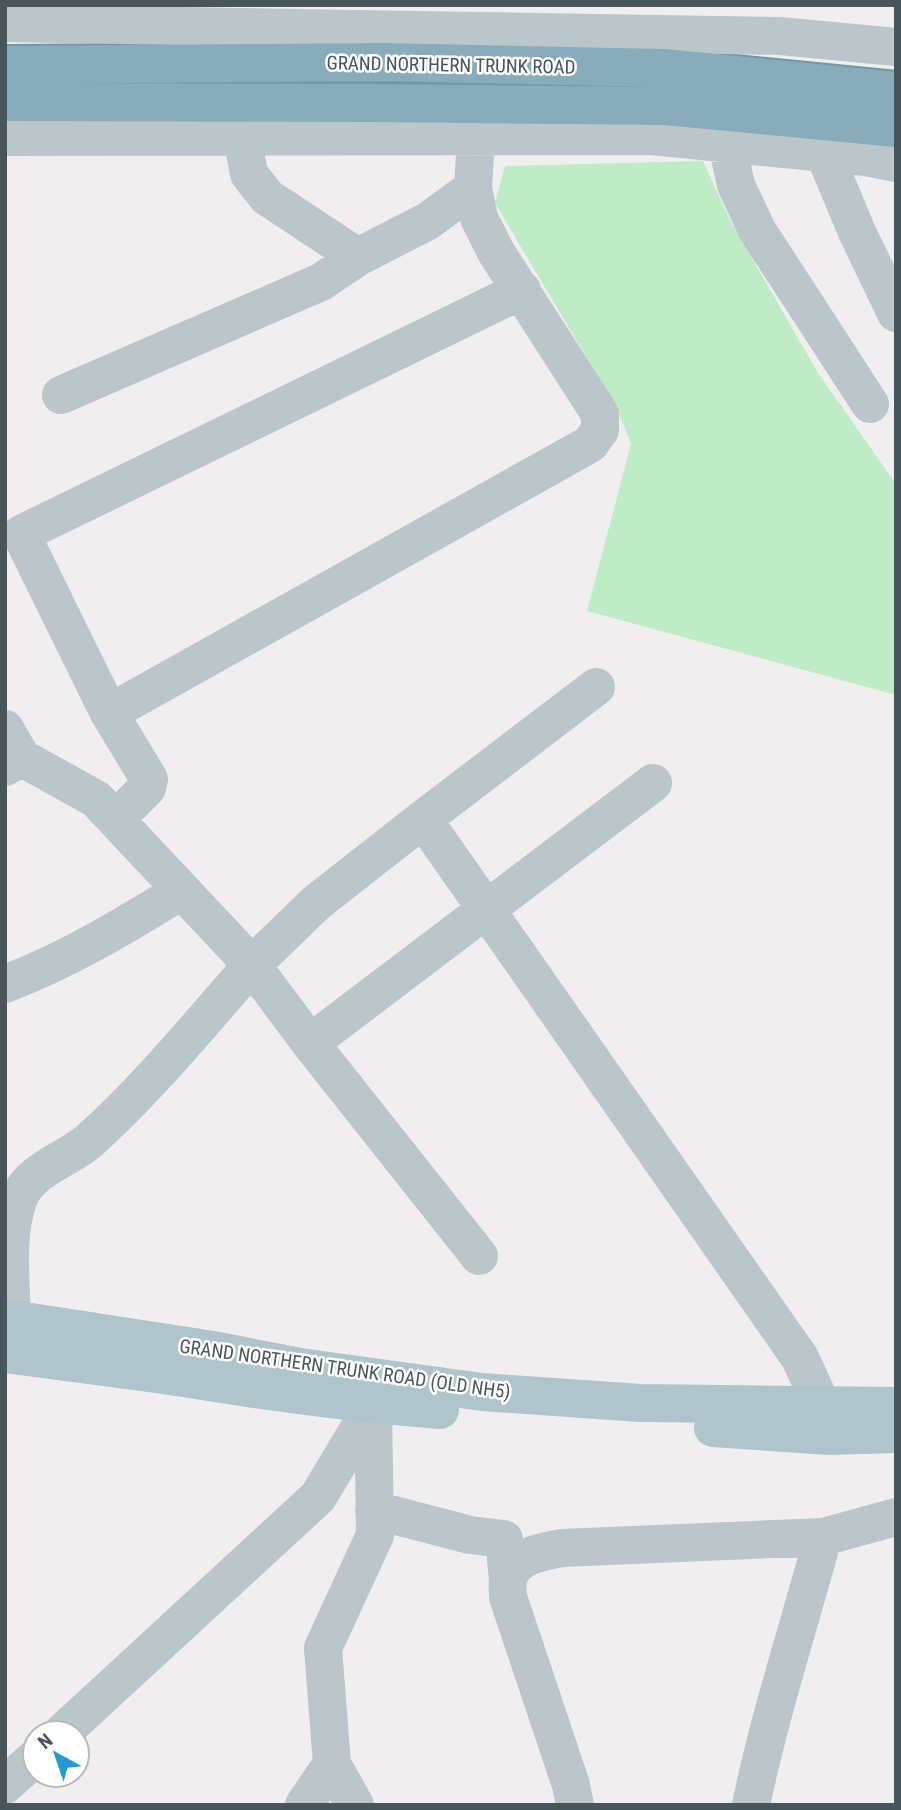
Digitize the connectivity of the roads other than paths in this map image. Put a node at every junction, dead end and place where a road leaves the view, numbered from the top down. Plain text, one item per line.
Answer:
1 (158, 16) edge
2 (5, 23) edge
3 (896, 47) edge
4 (5, 65) edge
5 (896, 91) edge
6 (5, 102) edge
7 (896, 128) edge
8 (5, 137) edge
9 (242, 137) junction
10 (476, 137) junction
11 (727, 144) junction
12 (824, 153) junction
13 (896, 163) edge
14 (473, 188) junction
15 (358, 257) junction
16 (522, 290) junction
17 (896, 313) edge
18 (61, 396) dead end
19 (870, 404) dead end
20 (596, 687) dead end
21 (109, 713) junction
22 (11, 751) edge
23 (653, 783) dead end
24 (116, 819) junction
25 (423, 819) junction
26 (181, 891) junction
27 (486, 908) junction
28 (252, 965) junction
29 (5, 984) edge
30 (310, 1043) junction
31 (479, 1256) dead end
32 (8, 1330) edge
33 (373, 1391) junction
34 (896, 1406) edge
35 (826, 1421) junction
36 (896, 1434) edge
37 (374, 1510) junction
38 (896, 1517) edge
39 (823, 1537) junction
40 (508, 1579) junction
41 (77, 1719) edge
42 (332, 1764) junction
43 (21, 1771) edge
44 (5, 1785) edge
45 (303, 1805) edge
46 (355, 1805) edge
47 (575, 1805) edge
48 (751, 1805) edge

1 - 2 street
1 - 3 street
4 - 5 highway, GRAND NORTHERN TRUNK ROAD
6 - 7 highway, GRAND NORTHERN TRUNK ROAD
8 - 9 street
9 - 10 street
9 - 15 street
10 - 11 street
10 - 14 street
11 - 12 street
11 - 19 street
12 - 13 street
12 - 17 street
14 - 15 street
14 - 16 street
15 - 18 street
16 - 21 street
16 - 21 street
20 - 25 street
21 - 24 street
22 - 24 street
23 - 27 street
24 - 26 street
25 - 27 street
25 - 28 street
26 - 28 street
26 - 29 street
27 - 30 street
27 - 35 street
28 - 30 street
28 - 32 street
30 - 31 street
32 - 33 main road, GRAND NORTHERN TRUNK ROAD (OLD NH5)
33 - 35 main road, GRAND NORTHERN TRUNK ROAD (OLD NH5)
33 - 37 street
33 - 41 street
34 - 35 main road, GRAND NORTHERN TRUNK ROAD (OLD NH5)
35 - 36 main road, GRAND NORTHERN TRUNK ROAD (OLD NH5)
37 - 40 street
37 - 42 street
38 - 39 street
39 - 40 street
39 - 48 street
40 - 47 street
42 - 45 street
42 - 46 street
43 - 44 street

